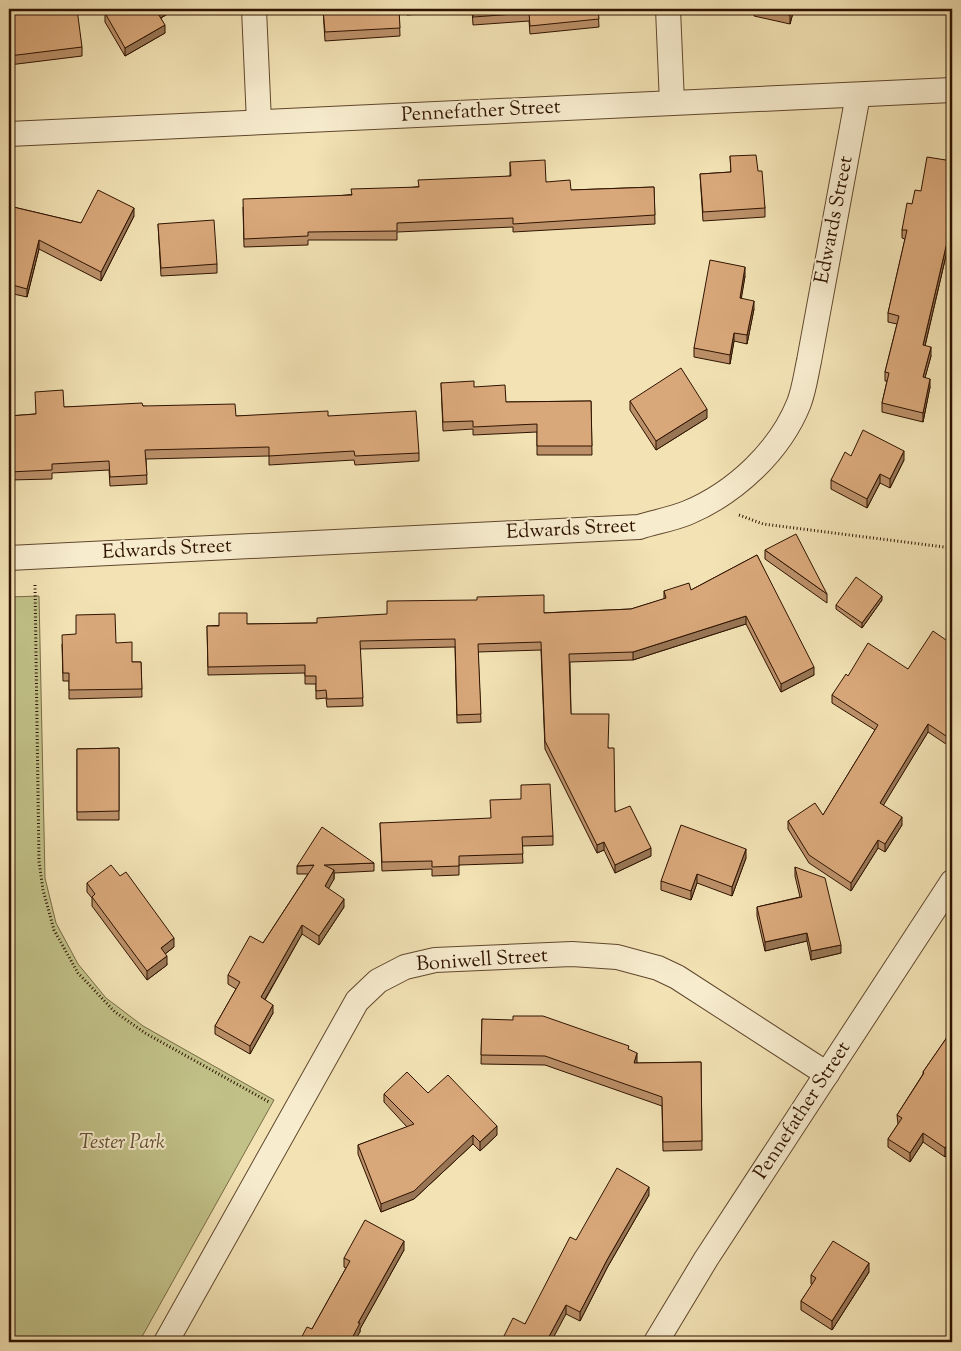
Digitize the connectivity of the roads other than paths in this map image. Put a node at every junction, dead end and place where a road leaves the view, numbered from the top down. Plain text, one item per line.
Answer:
1 (254, 9) edge
2 (668, 9) edge
3 (952, 90) edge
4 (858, 95) junction
5 (672, 103) junction
6 (259, 122) junction
7 (9, 134) edge
8 (9, 558) edge
9 (952, 882) edge
10 (827, 1074) junction
11 (166, 1342) edge
12 (656, 1342) edge

1 - 6 street
2 - 5 street
3 - 4 street, Pennefather Street
4 - 5 street, Pennefather Street
4 - 8 street, Edwards Street
5 - 6 street, Pennefather Street
6 - 7 street, Pennefather Street
9 - 10 street, Pennefather Street
10 - 11 street, Boniwell Street
10 - 12 street, Pennefather Street

